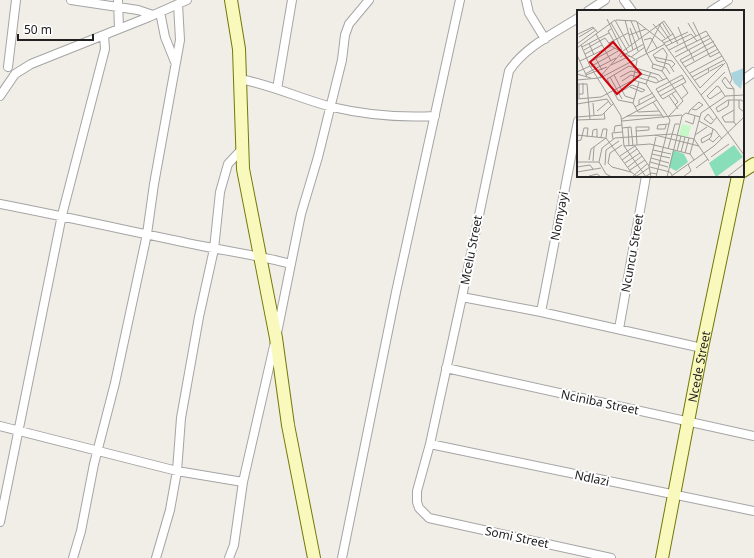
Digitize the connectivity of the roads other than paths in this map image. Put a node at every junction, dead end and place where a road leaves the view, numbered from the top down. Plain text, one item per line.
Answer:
1 (16, 0) edge
2 (71, 0) edge
3 (187, 0) edge
4 (231, 0) edge
5 (292, 0) edge
6 (369, 0) edge
7 (460, 0) edge
8 (526, 0) edge
9 (605, 0) edge
10 (624, 0) edge
11 (728, 0) edge
12 (118, 4) edge
13 (178, 4) junction
14 (590, 10) edge
15 (631, 10) edge
16 (713, 10) edge
17 (157, 14) junction
18 (577, 19) edge
19 (119, 29) junction
20 (104, 34) junction
21 (545, 39) junction
22 (175, 63) junction
23 (4, 66) edge
24 (754, 72) edge
25 (15, 74) junction
26 (240, 79) junction
27 (744, 79) edge
28 (277, 89) junction
29 (0, 96) edge
30 (332, 107) junction
31 (435, 116) junction
32 (577, 126) edge
33 (243, 148) junction
34 (754, 164) edge
35 (744, 170) edge
36 (646, 177) edge
37 (738, 177) edge
38 (0, 204) edge
39 (62, 215) junction
40 (147, 234) junction
41 (214, 249) junction
42 (260, 255) junction
43 (291, 264) junction
44 (462, 297) junction
45 (541, 312) junction
46 (619, 329) junction
47 (276, 338) junction
48 (702, 348) junction
49 (446, 368) junction
50 (688, 421) junction
51 (0, 426) edge
52 (19, 430) junction
53 (754, 436) edge
54 (430, 444) junction
55 (98, 450) junction
56 (177, 472) junction
57 (243, 482) junction
58 (675, 495) junction
59 (754, 511) edge
60 (423, 514) joint
61 (0, 522) edge
62 (73, 558) edge
63 (156, 558) edge
64 (229, 558) edge
65 (314, 558) edge
66 (342, 558) edge
67 (611, 558) edge
68 (662, 558) edge

1 - 23 street
2 - 12 street
3 - 13 street
4 - 26 street
5 - 28 street
6 - 30 street
7 - 31 street
8 - 21 street
9 - 14 street
10 - 15 street
11 - 16 street
12 - 17 street
12 - 19 street
13 - 17 street
13 - 22 street
17 - 19 street
17 - 22 street
18 - 21 street, Mcelu Street
19 - 20 street
20 - 25 street
20 - 39 street
21 - 44 street, Mcelu Street
22 - 40 street
23 - 25 street
24 - 27 street
25 - 29 street
26 - 28 street
26 - 33 street
28 - 30 street
30 - 31 street
30 - 43 street
31 - 66 street
32 - 45 street, Nomyayi
33 - 41 street
33 - 42 street
34 - 35 street
36 - 46 street, Ncuncu Street
37 - 48 street, Ncede Street
38 - 39 street
39 - 40 street
39 - 52 street
40 - 41 street
40 - 55 street
41 - 42 street
41 - 56 street
42 - 43 street
42 - 47 street
43 - 47 street
44 - 45 street
44 - 49 street, Mcelu Street
45 - 46 street
46 - 48 street
47 - 57 street
47 - 65 street
48 - 50 street, Ncede Street
49 - 50 street, Nciniba Street
49 - 54 street, Mcelu Street
50 - 53 street, Nciniba Street
50 - 58 street, Ncede Street
51 - 52 street
52 - 55 street
52 - 61 street
54 - 58 street, Ndlazi
54 - 60 street, Mcelu Street
55 - 56 street
55 - 62 street
56 - 57 street
56 - 63 street
57 - 64 street
58 - 59 street, Ndlazi
58 - 68 street, Ncede Street
60 - 67 street, Somi Street

